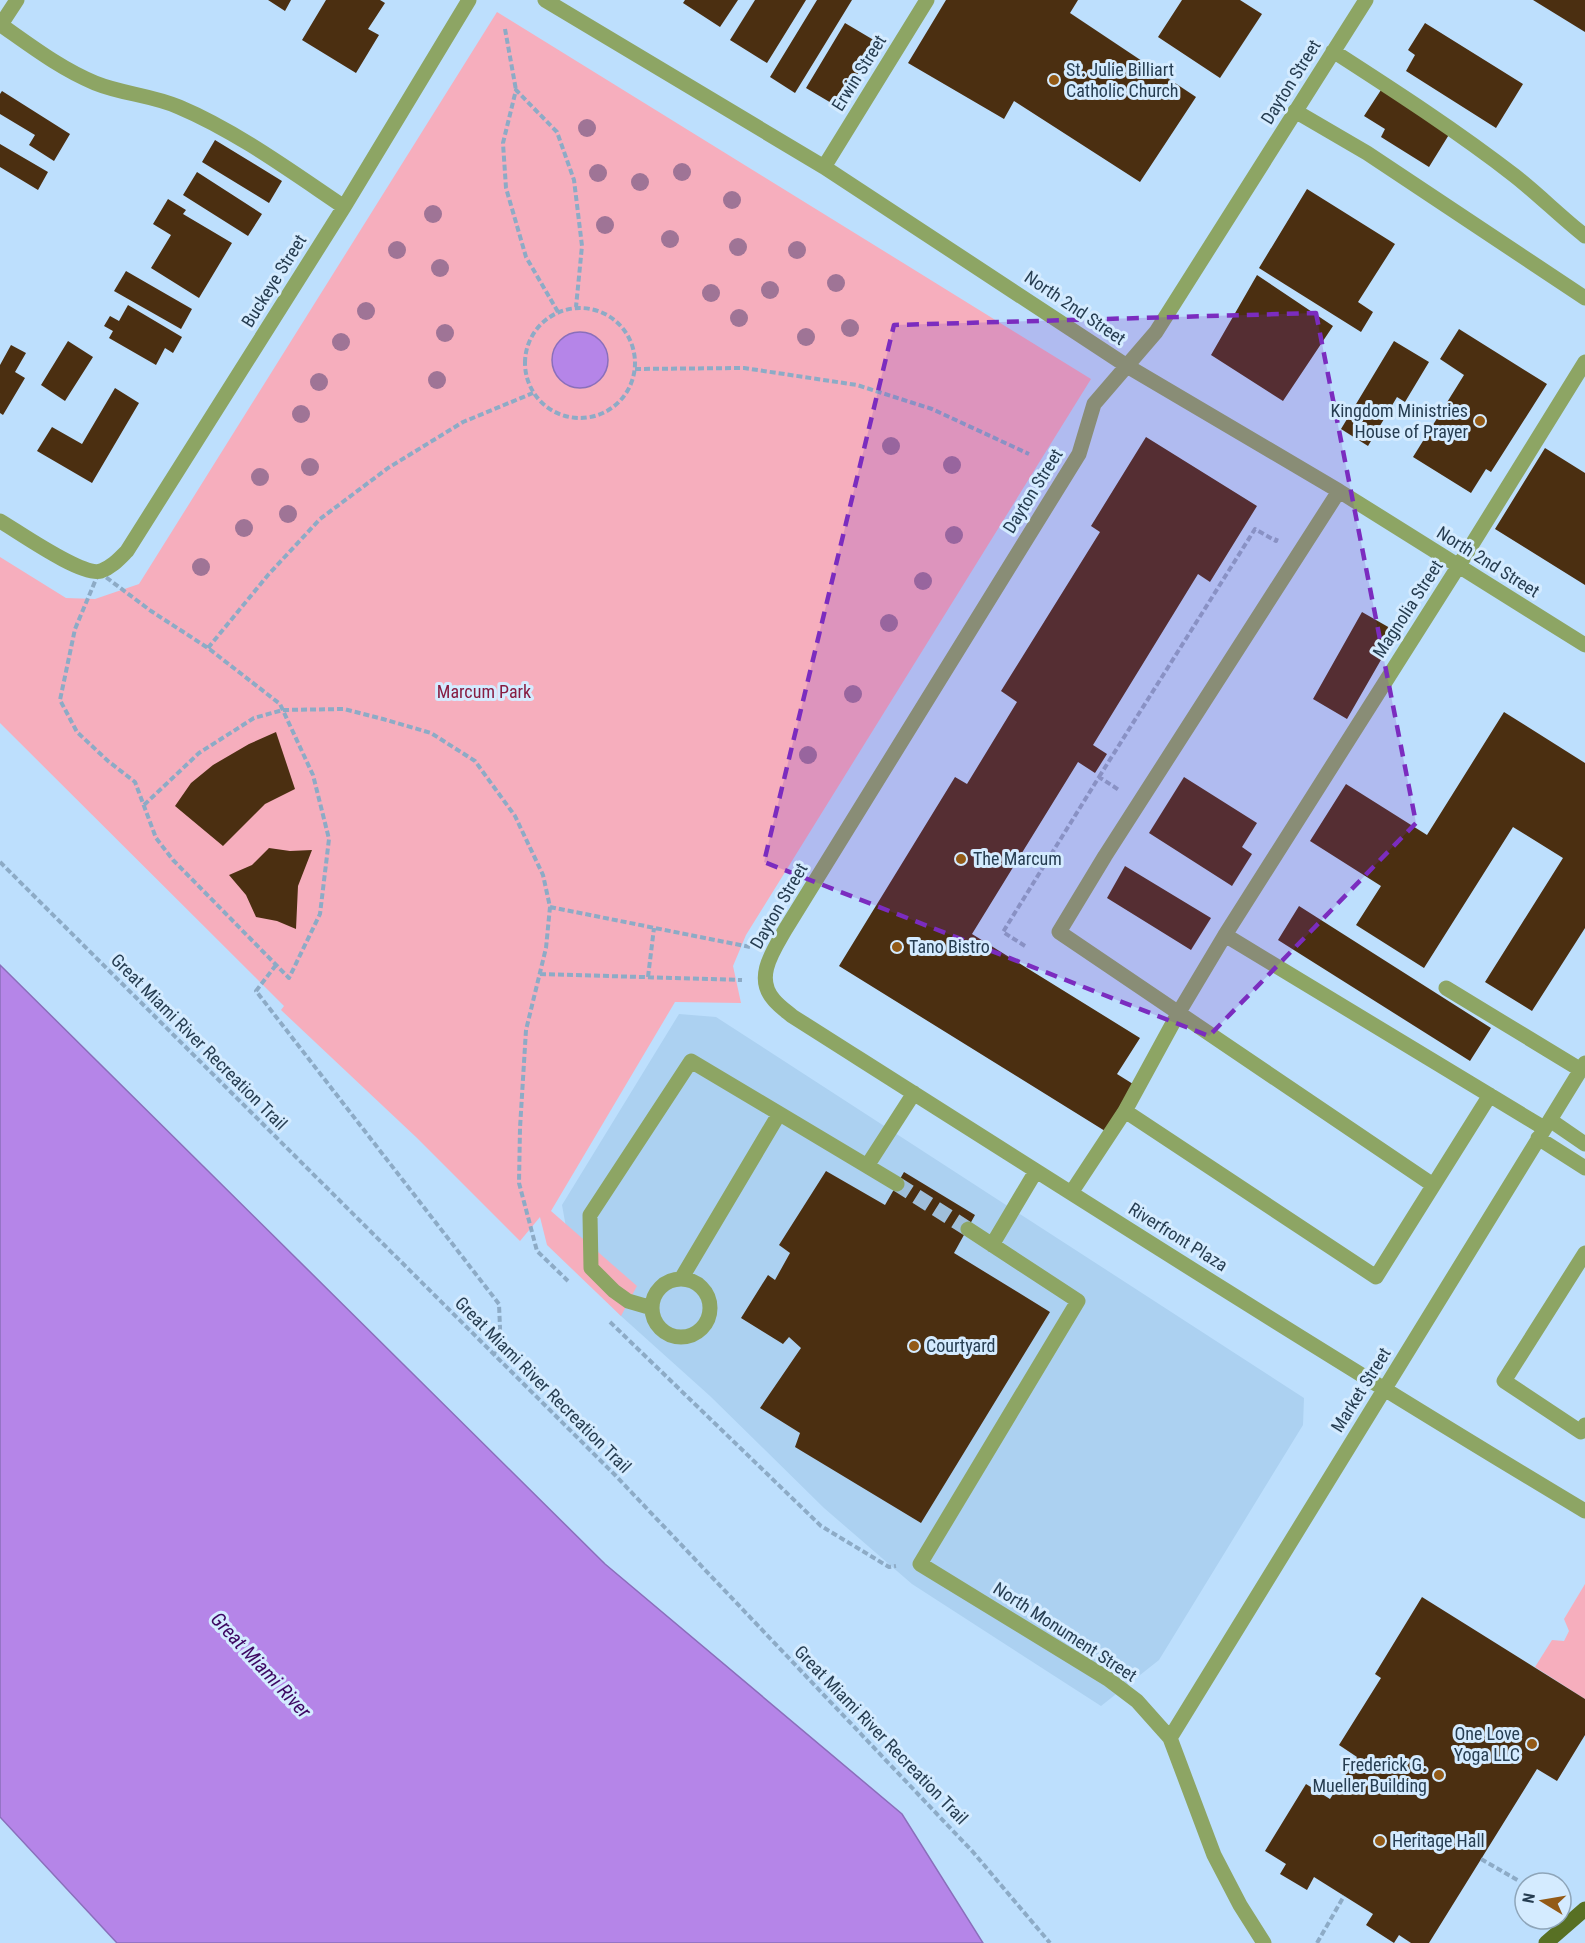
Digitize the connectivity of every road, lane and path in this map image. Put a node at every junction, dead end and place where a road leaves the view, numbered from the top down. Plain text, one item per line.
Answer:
1 (17, 0) edge
2 (469, 0) edge
3 (545, 0) edge
4 (927, 0) edge
5 (1365, 0) edge
6 (0, 26) edge
7 (505, 29) dead end
8 (1333, 51) junction
9 (516, 90) junction
10 (1295, 111) junction
11 (824, 167) junction
12 (344, 207) junction
13 (1585, 236) edge
14 (1585, 298) edge
15 (576, 307) junction
16 (558, 312) junction
17 (1585, 362) edge
18 (1127, 366) junction
19 (635, 369) junction
20 (533, 393) junction
21 (1029, 453) dead end
22 (1339, 491) junction
23 (0, 520) edge
24 (1280, 534) dead end
25 (1458, 567) junction
26 (99, 572) junction
27 (1585, 645) edge
28 (208, 648) junction
29 (283, 710) junction
30 (1099, 777) junction
31 (144, 804) junction
32 (1139, 804) junction
33 (0, 862) edge
34 (550, 907) junction
35 (654, 928) junction
36 (1225, 935) junction
37 (1026, 946) dead end
38 (773, 951) junction
39 (276, 965) junction
40 (540, 974) junction
41 (648, 977) junction
42 (764, 981) junction
43 (1446, 988) dead end
44 (1179, 1012) junction
45 (1583, 1066) edge
46 (914, 1094) junction
47 (1490, 1095) junction
48 (1125, 1111) junction
49 (779, 1113) junction
50 (1544, 1129) junction
51 (1585, 1144) edge
52 (867, 1166) junction
53 (1585, 1168) edge
54 (1036, 1172) junction
55 (897, 1184) tunnel mouth
56 (1433, 1185) junction
57 (1071, 1193) junction
58 (968, 1229) tunnel mouth
59 (992, 1245) junction
60 (1585, 1253) edge
61 (681, 1279) junction
62 (572, 1285) dead end
63 (652, 1308) junction
64 (606, 1318) dead end
65 (494, 1355) junction
66 (1385, 1389) junction
67 (1585, 1425) edge
68 (1585, 1511) edge
69 (920, 1564) junction
70 (1170, 1738) junction
71 (1481, 1859) dead end
72 (1513, 1878) edge
73 (1344, 1896) dead end
74 (1585, 1909) edge
75 (1555, 1941) edge
76 (1050, 1943) edge
77 (1264, 1943) edge
78 (1317, 1943) edge

1 - 6 street
2 - 12 street, Buckeye Street
3 - 11 street, North 2nd Street
4 - 11 street, Erwin Street
5 - 8 street, Dayton Street
6 - 12 street
7 - 9 path
8 - 10 street, Dayton Street
8 - 13 street
9 - 15 path
9 - 16 path
10 - 14 street
10 - 18 street, Dayton Street
11 - 18 street, North 2nd Street
12 - 26 street, Buckeye Street
15 - 16 path
15 - 19 path
16 - 20 path
17 - 25 street, Magnolia Street
18 - 22 street, North 2nd Street
18 - 38 street, Dayton Street
19 - 20 path
19 - 21 path
20 - 28 path
22 - 25 street, North 2nd Street
22 - 32 street
23 - 26 street
24 - 30 path
25 - 27 street, North 2nd Street
25 - 36 street, Magnolia Street
26 - 28 path
26 - 31 path
28 - 29 path
29 - 31 path
29 - 34 path
29 - 39 path
30 - 32 path
30 - 37 path
31 - 39 path
32 - 44 street
33 - 65 path, Great Miami River Recreation Trail
34 - 35 path
34 - 40 path
35 - 38 path
35 - 41 path
36 - 44 street, Magnolia Street
36 - 47 street
38 - 42 street, Dayton Street
39 - 65 path
40 - 41 path
40 - 62 path
41 - 42 path
42 - 46 street, Riverfront Plaza
43 - 45 street
44 - 48 street, Magnolia Street
44 - 56 street
45 - 50 street, Market Street
46 - 52 street
46 - 54 street, Riverfront Plaza
47 - 50 street
47 - 56 street
48 - 56 street
48 - 57 street, Magnolia Street
49 - 52 street
49 - 61 street
49 - 63 street
50 - 51 street
50 - 53 street
50 - 66 street, Market Street
52 - 55 street
54 - 57 street, Riverfront Plaza
54 - 59 street
57 - 66 street, Riverfront Plaza
58 - 59 street
59 - 69 street
60 - 67 street
61 - 63 street
61 - 63 street
64 - 69 path
65 - 76 path, Great Miami River Recreation Trail
66 - 68 street, Riverfront Plaza
66 - 70 street, Market Street
69 - 70 street, North Monument Street
70 - 77 street, North Monument Street
71 - 72 path
73 - 78 path
74 - 75 main road

